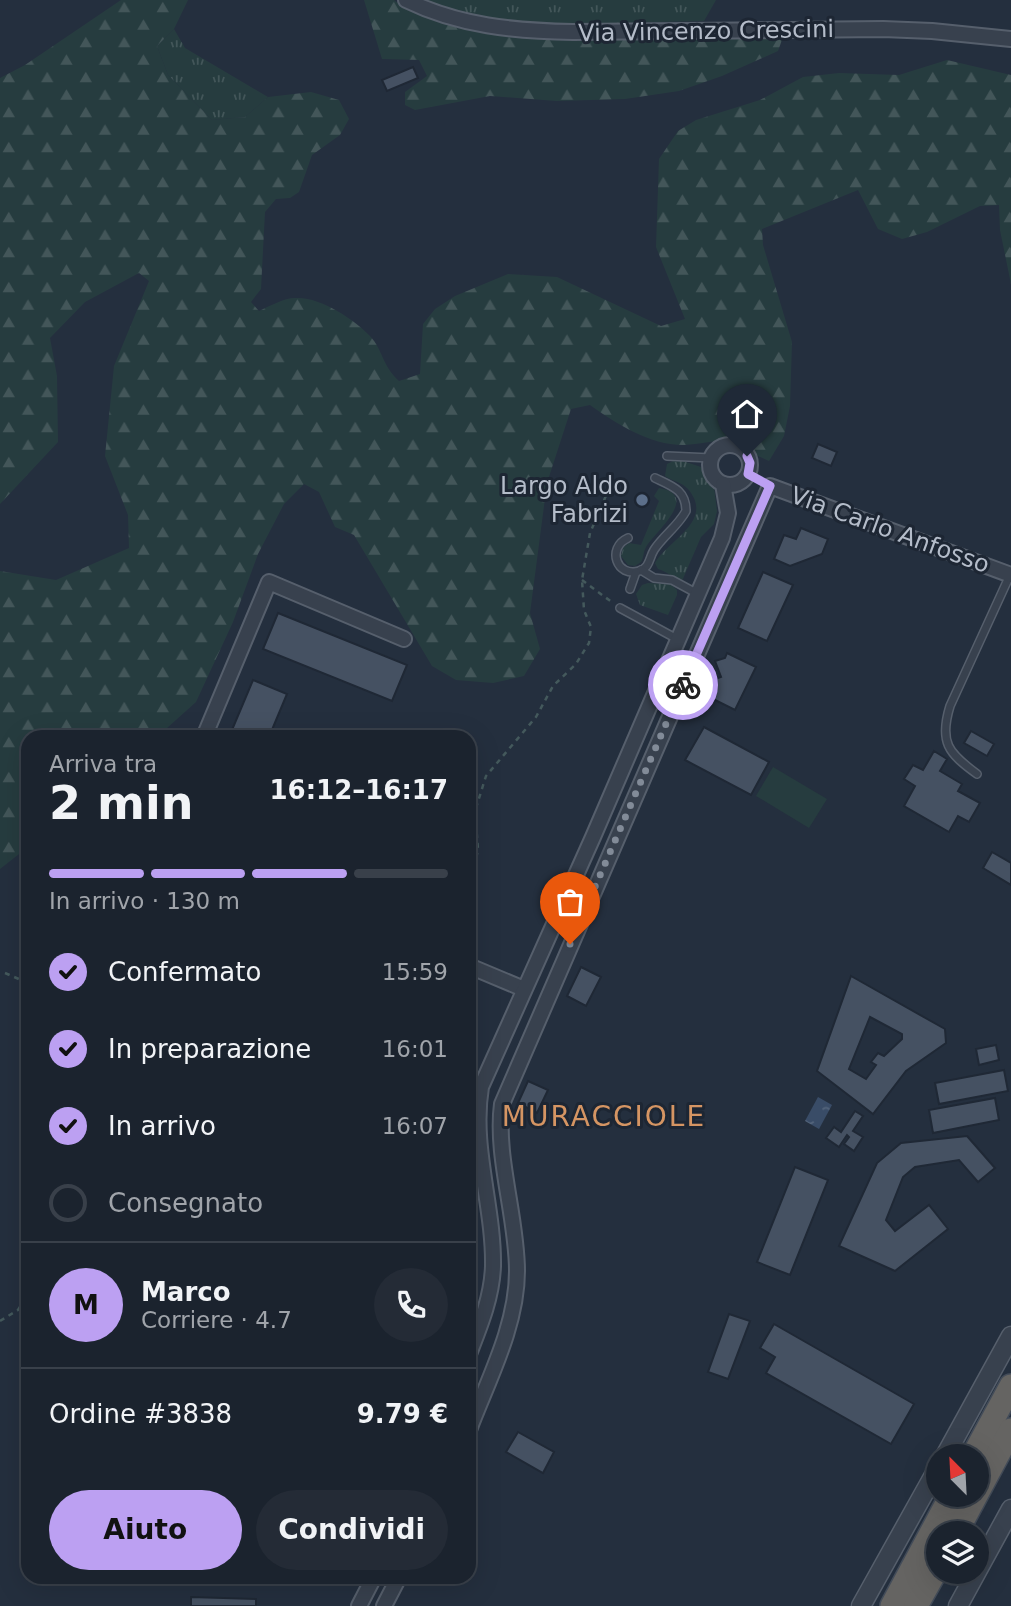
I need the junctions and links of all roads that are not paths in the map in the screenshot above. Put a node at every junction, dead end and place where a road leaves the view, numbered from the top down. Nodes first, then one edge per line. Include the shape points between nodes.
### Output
1 (406, 0) edge
2 (1011, 39) edge
3 (667, 456) dead end
4 (711, 458) junction
5 (748, 474) junction
6 (655, 478) dead end
7 (723, 484) junction
8 (770, 486) junction
9 (628, 538) dead end
10 (639, 571) junction
11 (1010, 575) edge
12 (630, 589) dead end
13 (698, 594) junction
14 (620, 608) road end
15 (404, 639) dead end
16 (679, 640) junction
17 (207, 730) edge
18 (977, 774) dead end
19 (593, 837) junction
20 (613, 845) junction
21 (476, 969) edge
22 (524, 989) junction
23 (476, 1336) edge
24 (1011, 1336) edge
25 (1011, 1386) edge
26 (476, 1411) edge
27 (1011, 1430) edge
28 (952, 1444) edge
29 (980, 1444) edge
30 (926, 1490) edge
31 (945, 1507) edge
32 (1011, 1508) edge
33 (962, 1521) edge
34 (370, 1584) edge
35 (395, 1584) edge
36 (928, 1584) edge
37 (359, 1606) edge
38 (384, 1606) edge
39 (862, 1606) edge
40 (891, 1606) edge
41 (916, 1606) edge
42 (958, 1606) edge

1 - 2 street, Via Vincenzo Crescini via 448,17 528,31 883,29
3 - 4 lane
4 - 5 street via 724,446 735,446 747,456
4 - 7 street via 712,475
5 - 7 street via 738,484
5 - 8 street
6 - 10 lane via 680,492 685,511
7 - 13 street via 728,513
8 - 11 street, Via Carlo Anfosso
8 - 20 street, Via Carlo Anfosso
9 - 10 lane via 616,550 617,561 625,570
10 - 12 lane
10 - 13 lane via 672,580
11 - 18 lane via 946,721 947,745
13 - 16 street
14 - 16 lane
15 - 17 street via 270,582
16 - 19 street
19 - 20 street
19 - 22 street
20 - 26 street, Via Carlo Anfosso via 502,1104 500,1127 516,1289 508,1325
21 - 22 street
22 - 23 street via 489,1066 478,1103 493,1265
24 - 28 street
25 - 29 highway
27 - 33 highway
30 - 39 street
31 - 40 highway
32 - 42 street
34 - 37 street
35 - 38 street
36 - 41 highway

